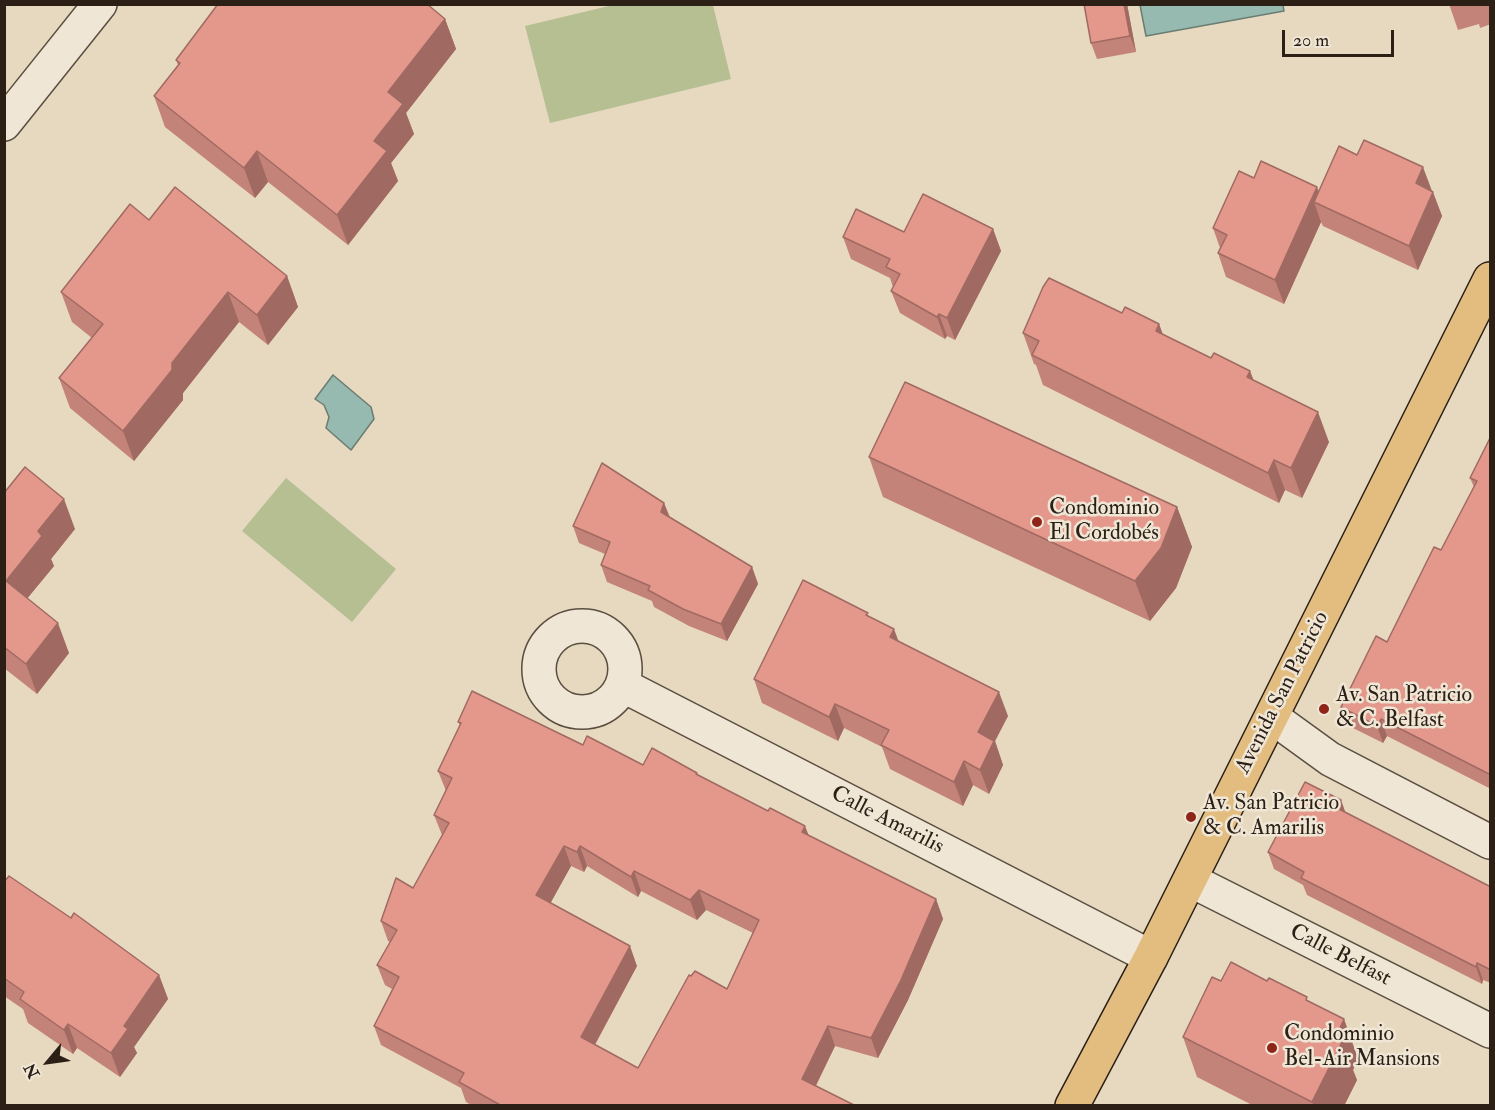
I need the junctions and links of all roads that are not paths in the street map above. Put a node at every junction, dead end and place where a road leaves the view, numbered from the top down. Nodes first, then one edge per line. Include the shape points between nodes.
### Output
1 (100, 4) edge
2 (4, 124) edge
3 (1491, 279) edge
4 (622, 686) dead end
5 (1272, 717) junction
6 (1491, 842) edge
7 (1190, 880) junction
8 (1151, 957) junction
9 (1491, 1031) edge
10 (1072, 1106) edge

1 - 2 street
3 - 5 main road, Avenida San Patricio
4 - 8 street, Calle Amarilis
5 - 6 street via 1330,759
5 - 7 main road, Avenida San Patricio
7 - 8 main road, Avenida San Patricio
7 - 9 street, Calle Belfast
8 - 10 main road, Avenida San Patricio

